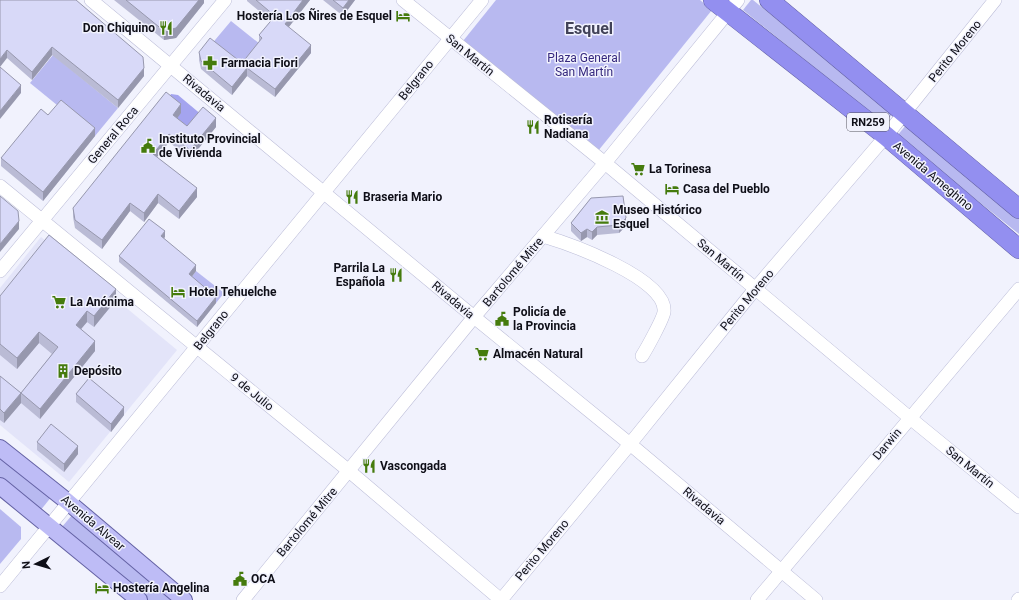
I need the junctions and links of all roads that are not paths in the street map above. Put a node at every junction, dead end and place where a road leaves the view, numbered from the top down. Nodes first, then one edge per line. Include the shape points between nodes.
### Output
1 (91, 0) edge
2 (225, 0) edge
3 (403, 0) edge
4 (482, 0) edge
5 (769, 0) edge
6 (995, 0) edge
7 (726, 4) edge
8 (450, 39) junction
9 (171, 66) junction
10 (904, 114) junction
11 (886, 136) junction
12 (605, 163) junction
13 (0, 186) edge
14 (324, 193) junction
15 (1019, 209) edge
16 (42, 220) junction
17 (543, 236) junction
18 (1019, 249) edge
19 (0, 271) edge
20 (755, 289) junction
21 (1019, 289) edge
22 (474, 317) junction
23 (196, 347) junction
24 (642, 356) dead end
25 (910, 418) junction
26 (630, 444) junction
27 (0, 448) edge
28 (349, 472) junction
29 (0, 486) edge
30 (68, 502) junction
31 (1019, 507) edge
32 (49, 526) junction
33 (781, 571) junction
34 (0, 586) edge
35 (139, 600) edge
36 (184, 600) edge
37 (243, 600) edge
38 (501, 600) edge
39 (757, 600) edge
40 (816, 600) edge

1 - 9 street, Rivadavia
2 - 9 street, General Roca
3 - 8 street, San Martín
4 - 8 street, Belgrano
5 - 10 highway, RN259
6 - 10 street, Perito Moreno
7 - 11 highway, Avenida Ameghino / RN259
7 - 12 street, Bartolomé Mitre
8 - 12 street, San Martín
8 - 14 street, Belgrano
9 - 14 street, Rivadavia
9 - 16 street, General Roca
10 - 11 street, Perito Moreno
10 - 15 highway, RN259
11 - 18 highway, Avenida Ameghino / RN259
11 - 20 street, Perito Moreno
12 - 17 street, Bartolomé Mitre
12 - 20 street, San Martín
13 - 16 street, 9 de Julio
14 - 22 street, Rivadavia
14 - 23 street, Belgrano
16 - 19 street, General Roca
16 - 23 street, 9 de Julio
17 - 22 street, Bartolomé Mitre
17 - 24 street via 630,272 660,295 664,313
20 - 25 street, San Martín
20 - 26 street, Perito Moreno
21 - 25 street, Darwin
22 - 26 street, Rivadavia
22 - 28 street, Bartolomé Mitre
23 - 28 street, 9 de Julio
23 - 30 street, Belgrano
25 - 31 street, San Martín
25 - 33 street, Darwin
26 - 33 street, Rivadavia
26 - 38 street, Perito Moreno
27 - 30 main road, Avenida Alvear
28 - 37 street, Bartolomé Mitre
28 - 38 street, 9 de Julio
29 - 32 main road
30 - 32 street, Belgrano
30 - 36 main road, Avenida Alvear
32 - 34 street, Belgrano
32 - 35 main road
33 - 39 street, Darwin
33 - 40 street, Rivadavia

